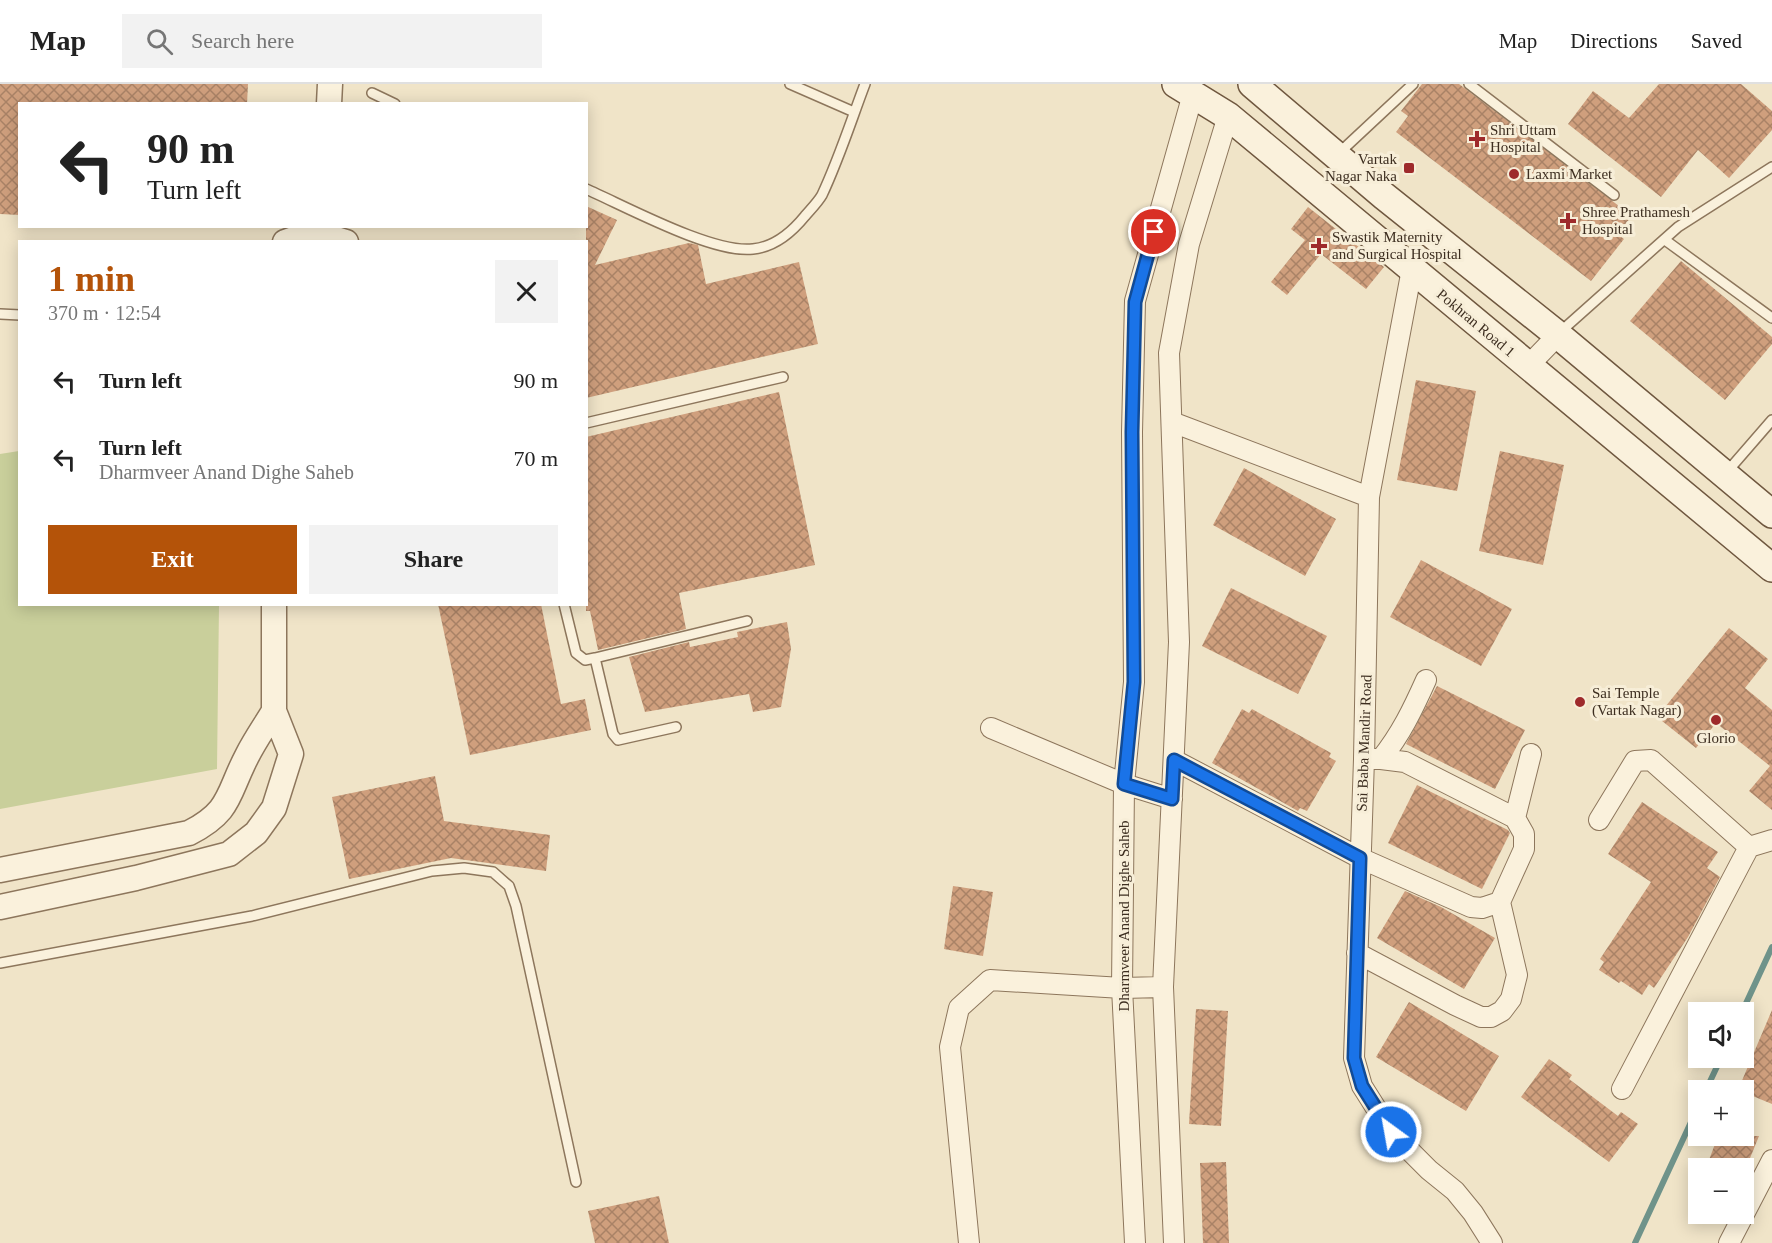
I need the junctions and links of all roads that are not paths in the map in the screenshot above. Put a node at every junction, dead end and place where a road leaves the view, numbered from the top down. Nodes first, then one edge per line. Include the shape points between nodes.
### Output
1 (330, 84) edge
2 (790, 84) edge
3 (865, 84) edge
4 (1252, 84) edge
5 (1413, 84) edge
6 (1469, 84) edge
7 (1184, 89) edge
8 (372, 93) dead end
9 (329, 102) edge
10 (391, 102) edge
11 (854, 112) junction
12 (1228, 116) junction
13 (1337, 156) junction
14 (1772, 167) edge
15 (588, 190) edge
16 (1614, 195) dead end
17 (330, 235) edge
18 (292, 240) edge
19 (1665, 240) junction
20 (1412, 269) junction
21 (0, 314) edge
22 (18, 315) edge
23 (1772, 318) edge
24 (1558, 335) junction
25 (1528, 366) junction
26 (783, 377) dead end
27 (1772, 420) edge
28 (1172, 422) junction
29 (588, 423) edge
30 (1725, 475) junction
31 (1369, 497) junction
32 (1772, 514) edge
33 (1772, 568) edge
34 (274, 606) edge
35 (564, 606) edge
36 (747, 621) dead end
37 (595, 658) junction
38 (1426, 680) dead end
39 (274, 711) junction
40 (676, 727) dead end
41 (991, 728) dead end
42 (1531, 754) dead end
43 (1373, 759) junction
44 (1174, 760) junction
45 (1124, 784) junction
46 (1172, 799) junction
47 (1515, 818) junction
48 (1599, 820) dead end
49 (1772, 840) edge
50 (1749, 847) junction
51 (1360, 858) junction
52 (0, 870) edge
53 (1500, 902) junction
54 (0, 907) edge
55 (1357, 953) junction
56 (0, 963) edge
57 (1163, 987) junction
58 (1122, 988) junction
59 (1622, 1089) dead end
60 (1772, 1160) edge
61 (576, 1182) dead end
62 (969, 1243) edge
63 (1135, 1243) edge
64 (1174, 1243) edge
65 (1492, 1243) edge
66 (1728, 1243) edge

1 - 9 street
2 - 11 lane
3 - 11 lane
4 - 13 main road
5 - 13 lane
6 - 16 lane
7 - 12 main road, Pokhran Road 1
7 - 45 street, Dharmveer Anand Dighe Saheb via 1135,302 1134,682
8 - 10 lane
11 - 15 lane via 821,197 793,230 771,244 733,249 682,232
12 - 20 main road, Pokhran Road 1
12 - 28 street via 1189,244 1169,352
13 - 24 main road
14 - 19 lane via 1678,227
17 - 18 street
19 - 23 lane
19 - 24 lane
20 - 25 main road, Pokhran Road 1
20 - 31 street, Sai Baba Mandir Road
21 - 22 lane
24 - 25 street
24 - 30 main road
25 - 33 main road, Pokhran Road 1
26 - 29 lane
27 - 30 lane
28 - 31 street
28 - 44 street via 1179,642
30 - 32 main road
31 - 43 street, Sai Baba Mandir Road
34 - 39 street
35 - 37 lane via 576,653 585,660
36 - 37 lane
37 - 40 lane via 613,734 618,740
38 - 43 street via 1397,740
39 - 52 street via 247,756 223,809 208,823 189,832
39 - 54 street via 291,754 274,808 256,833 229,854
41 - 45 street
42 - 47 street
43 - 47 street via 1405,762
43 - 51 street, Sai Baba Mandir Road
44 - 46 street
44 - 51 street
45 - 46 street
45 - 58 street, Dharmveer Anand Dighe Saheb
46 - 57 street
47 - 53 street via 1524,834 1524,849
48 - 50 street via 1635,761 1651,760
49 - 50 street
50 - 59 street
51 - 53 street via 1471,907
51 - 55 street, Sai Baba Mandir Road
53 - 55 street via 1517,975 1511,999 1491,1017 1463,1009
55 - 65 street, Sai Baba Mandir Road via 1354,1058 1362,1086 1391,1132 1455,1191
56 - 61 lane via 252,915 432,871 464,868 493,872 509,886 516,906
57 - 58 street
57 - 64 street
58 - 62 street via 990,980 959,1008 950,1047
58 - 63 street, Dharmveer Anand Dighe Saheb
60 - 66 street

